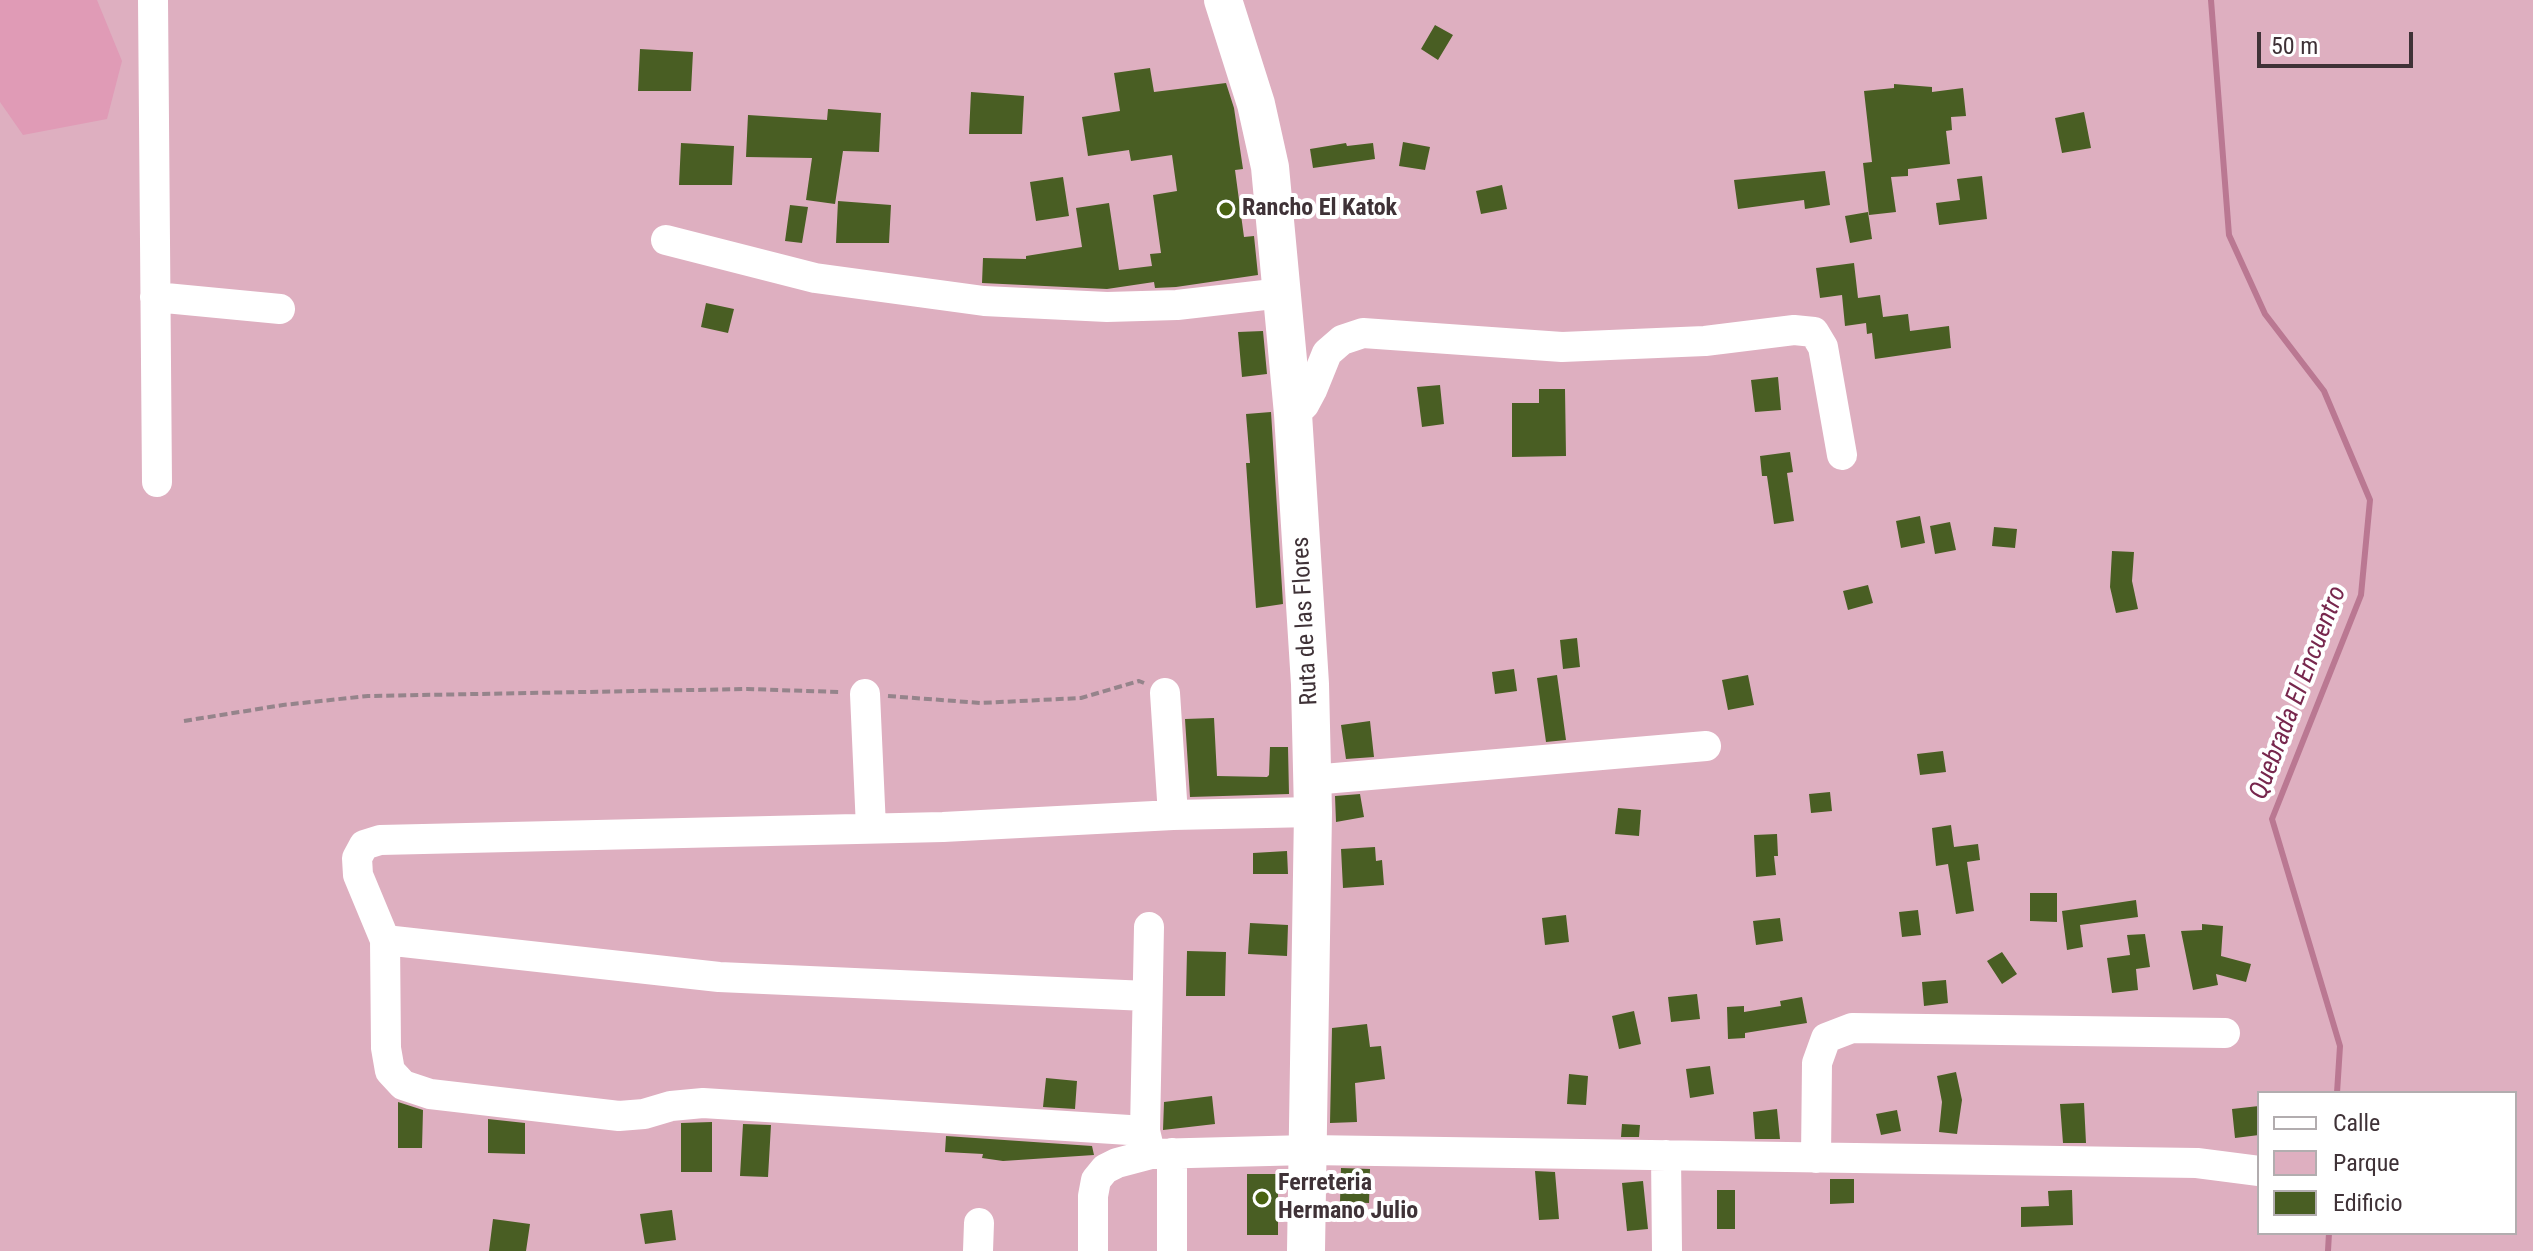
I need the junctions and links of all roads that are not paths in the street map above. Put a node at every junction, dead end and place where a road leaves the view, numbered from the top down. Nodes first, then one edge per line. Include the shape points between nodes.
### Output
1 (153, 0) edge
2 (1223, 0) edge
3 (666, 240) dead end
4 (1282, 293) junction
5 (155, 297) junction
6 (280, 309) dead end
7 (1293, 414) junction
8 (1842, 455) dead end
9 (157, 482) dead end
10 (1165, 693) road end
11 (865, 694) road end
12 (1706, 746) dead end
13 (1312, 796) junction
14 (1173, 815) junction
15 (871, 828) junction
16 (1149, 927) dead end
17 (385, 940) junction
18 (1147, 996) junction
19 (2225, 1033) dead end
20 (1156, 1146) junction
21 (1308, 1150) junction
22 (1666, 1155) junction
23 (1816, 1158) junction
24 (2257, 1171) edge
25 (1093, 1251) edge
26 (1172, 1251) edge
27 (1306, 1251) edge
28 (1667, 1251) edge

1 - 5 street
2 - 4 main road, Ruta de las Flores via 1270,167
3 - 4 street via 815,278 984,301 1107,307
4 - 7 main road, Ruta de las Flores
5 - 6 street
5 - 9 street
7 - 8 street via 1304,405 1327,353 1342,340 1363,333 1562,347 1705,341 1794,330 1814,332 1823,347
7 - 13 main road, Ruta de las Flores
10 - 14 street
11 - 15 street
12 - 13 street
13 - 14 street
13 - 21 main road, Ruta de las Flores
14 - 15 street
15 - 17 street via 380,840 364,845 357,858 358,875
16 - 18 street
17 - 18 street via 719,977
17 - 20 street via 390,1071 403,1085 430,1094 619,1116 703,1103
18 - 20 street
19 - 23 street via 1852,1028 1826,1038 1817,1063
20 - 21 street
20 - 25 street via 1105,1169 1096,1180
20 - 26 street
21 - 22 street
21 - 27 main road, Ruta de las Flores
22 - 23 street
22 - 28 street
23 - 24 street via 2197,1163

